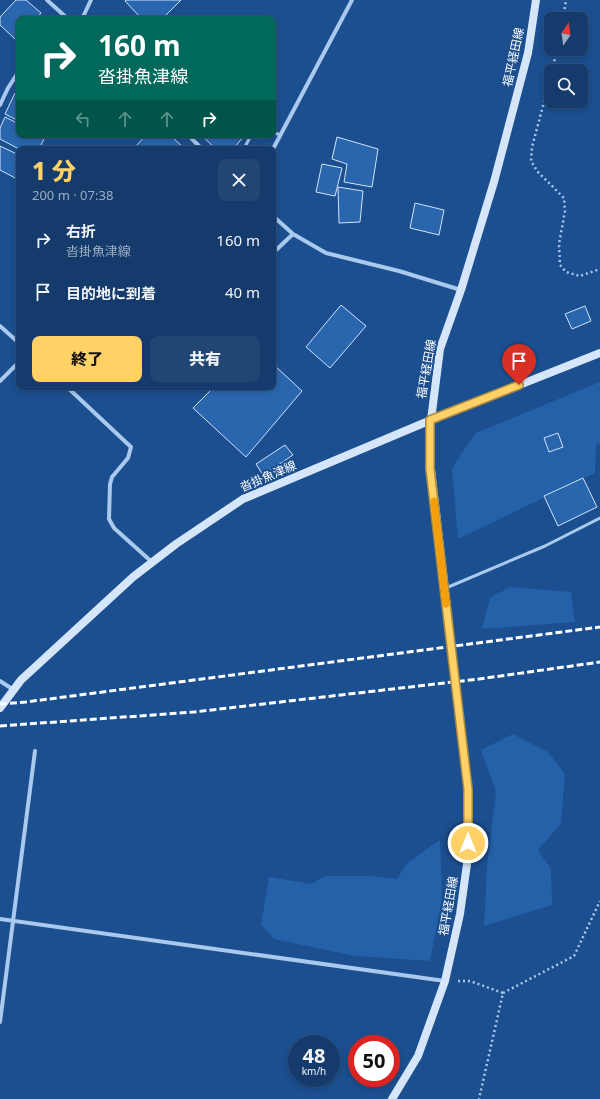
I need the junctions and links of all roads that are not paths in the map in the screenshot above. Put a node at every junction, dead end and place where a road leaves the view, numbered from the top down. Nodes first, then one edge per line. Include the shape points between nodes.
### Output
1 (47, 0) edge
2 (91, 0) edge
3 (352, 0) edge
4 (536, 0) edge
5 (64, 16) edge
6 (83, 16) edge
7 (16, 76) edge
8 (0, 105) edge
9 (276, 133) edge
10 (280, 135) junction
11 (191, 138) edge
12 (199, 146) edge
13 (274, 146) edge
14 (276, 219) edge
15 (293, 234) junction
16 (276, 250) edge
17 (460, 290) junction
18 (0, 326) edge
19 (16, 340) edge
20 (600, 354) edge
21 (16, 365) edge
22 (0, 381) edge
23 (70, 390) edge
24 (430, 420) junction
25 (600, 518) edge
26 (152, 562) junction
27 (444, 589) junction
28 (0, 681) edge
29 (14, 690) junction
30 (0, 708) edge
31 (35, 751) dead end
32 (0, 919) edge
33 (13, 920) junction
34 (445, 981) junction
35 (0, 1022) edge
36 (392, 1099) edge

1 - 5 street
2 - 6 street
3 - 10 street
4 - 17 main road, 福平経田線 via 528,53 494,182
7 - 8 street
9 - 10 lane
10 - 13 street
11 - 12 street
14 - 15 street
15 - 16 street
15 - 17 street via 326,253 399,271
17 - 24 main road, 福平経田線 via 440,349
18 - 19 street
20 - 24 main road, 沓掛魚津線
21 - 22 street
23 - 26 street via 131,447 128,458 112,477 109,519 114,528
24 - 26 main road, 沓掛魚津線 via 243,499
24 - 27 main road, 福平経田線 via 430,469
25 - 27 lane via 545,546
26 - 29 main road, 沓掛魚津線 via 21,680
27 - 34 main road, 福平経田線 via 468,789 468,849 460,914
28 - 29 street
29 - 30 main road, 沓掛魚津線
31 - 33 street
32 - 33 street
33 - 34 street
33 - 35 street
34 - 36 main road, 福平経田線 via 418,1056

